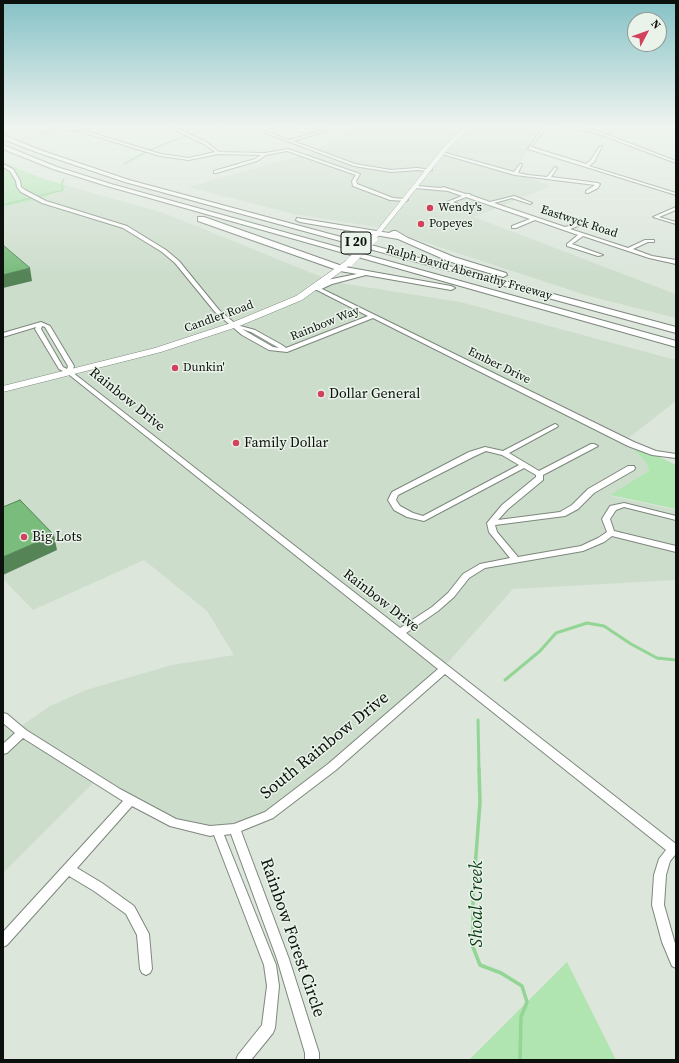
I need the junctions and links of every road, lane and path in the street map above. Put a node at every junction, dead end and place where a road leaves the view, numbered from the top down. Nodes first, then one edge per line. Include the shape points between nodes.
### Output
1 (15, 175) edge
2 (75, 175) edge
3 (75, 175) edge
4 (108, 175) edge
5 (121, 175) edge
6 (350, 175) edge
7 (426, 175) edge
8 (520, 175) edge
9 (550, 175) edge
10 (614, 175) edge
11 (548, 178) junction
12 (418, 184) junction
13 (588, 192) dead end
14 (676, 194) edge
15 (468, 195) junction
16 (406, 200) junction
17 (491, 203) junction
18 (530, 203) dead end
19 (465, 208) dead end
20 (676, 208) edge
21 (536, 218) junction
22 (584, 222) dead end
23 (676, 223) edge
24 (384, 226) junction
25 (514, 227) dead end
26 (567, 228) junction
27 (353, 230) junction
28 (583, 234) junction
29 (375, 236) junction
30 (400, 237) junction
31 (652, 241) dead end
32 (629, 249) junction
33 (600, 256) dead end
34 (676, 262) edge
35 (342, 269) junction
36 (382, 275) junction
37 (316, 288) junction
38 (373, 316) junction
39 (234, 325) junction
40 (676, 329) edge
41 (3, 335) edge
42 (676, 344) edge
43 (676, 348) edge
44 (69, 372) junction
45 (3, 389) edge
46 (555, 426) dead end
47 (594, 446) dead end
48 (504, 453) junction
49 (676, 456) edge
50 (523, 466) junction
51 (632, 468) dead end
52 (539, 474) junction
53 (676, 518) edge
54 (491, 523) junction
55 (611, 533) junction
56 (676, 549) edge
57 (515, 559) junction
58 (400, 633) junction
59 (445, 668) junction
60 (3, 717) edge
61 (22, 733) junction
62 (3, 750) edge
63 (131, 800) junction
64 (235, 829) junction
65 (217, 830) junction
66 (675, 850) edge
67 (68, 869) junction
68 (3, 941) edge
69 (676, 962) edge
70 (146, 969) dead end
71 (245, 1058) edge
72 (312, 1060) edge

1 - 39 street, Rainbow Way via 23,191 44,202 126,227 164,250 217,310
2 - 35 highway
3 - 42 highway, Ralph David Abernathy Freeway / I 20
4 - 40 highway, Ralph David Abernathy Freeway / I 20
5 - 27 highway via 309,222
6 - 16 street via 356,177 356,185 392,199
7 - 12 main road, Candler Road
8 - 11 street
9 - 11 street
10 - 14 street
11 - 13 street via 598,184
12 - 15 street, Eastwyck Road
12 - 16 main road, Candler Road
15 - 17 street, Eastwyck Road
15 - 19 street via 449,202
16 - 24 main road, Candler Road
17 - 18 street via 512,198
17 - 21 street, Eastwyck Road
20 - 23 street via 655,217
21 - 25 street
21 - 26 street, Eastwyck Road
22 - 26 street
24 - 27 highway
24 - 29 main road, Candler Road
24 - 30 highway
26 - 28 street, Eastwyck Road
27 - 29 highway
28 - 32 street, Eastwyck Road
28 - 33 street via 569,245
29 - 30 highway
29 - 35 main road, Candler Road, bridge
30 - 40 highway via 451,259
31 - 32 street via 647,240
32 - 34 street, Eastwyck Road
35 - 36 highway
35 - 37 main road, Candler Road
36 - 37 highway via 359,275
36 - 43 highway via 443,286
37 - 38 street, Ember Drive
37 - 39 main road, Candler Road via 290,303
38 - 39 street, Rainbow Way via 285,351 271,349 244,334
38 - 49 street, Ember Drive via 631,444 655,453
39 - 44 main road, Candler Road via 164,348
41 - 44 street via 41,324 47,326 71,366
44 - 45 main road, Candler Road
44 - 58 street, Rainbow Drive
46 - 48 street
47 - 52 street
48 - 50 street
48 - 50 street via 485,449 472,454 395,494 392,500 397,508 424,519
50 - 52 street
51 - 54 street via 591,491 575,507 562,514
52 - 54 street via 540,478 505,507
53 - 55 street via 624,505 613,508 606,519
54 - 57 street via 493,532
55 - 56 street
55 - 57 street via 583,548
57 - 58 street via 483,566 466,576 451,595 435,609
58 - 59 street, Rainbow Drive
59 - 64 street, South Rainbow Drive via 332,767 269,815
59 - 66 street, Rainbow Drive
60 - 61 street, South Rainbow Drive
61 - 62 street
61 - 63 street, South Rainbow Drive
63 - 65 street, South Rainbow Drive via 174,823 210,831
63 - 67 street
64 - 65 street, South Rainbow Drive
64 - 72 street, Rainbow Forest Circle via 282,957
65 - 71 street via 269,963 273,986 268,1028
66 - 69 street via 665,859 660,875 658,905
67 - 68 street
67 - 70 street via 130,910 143,934

